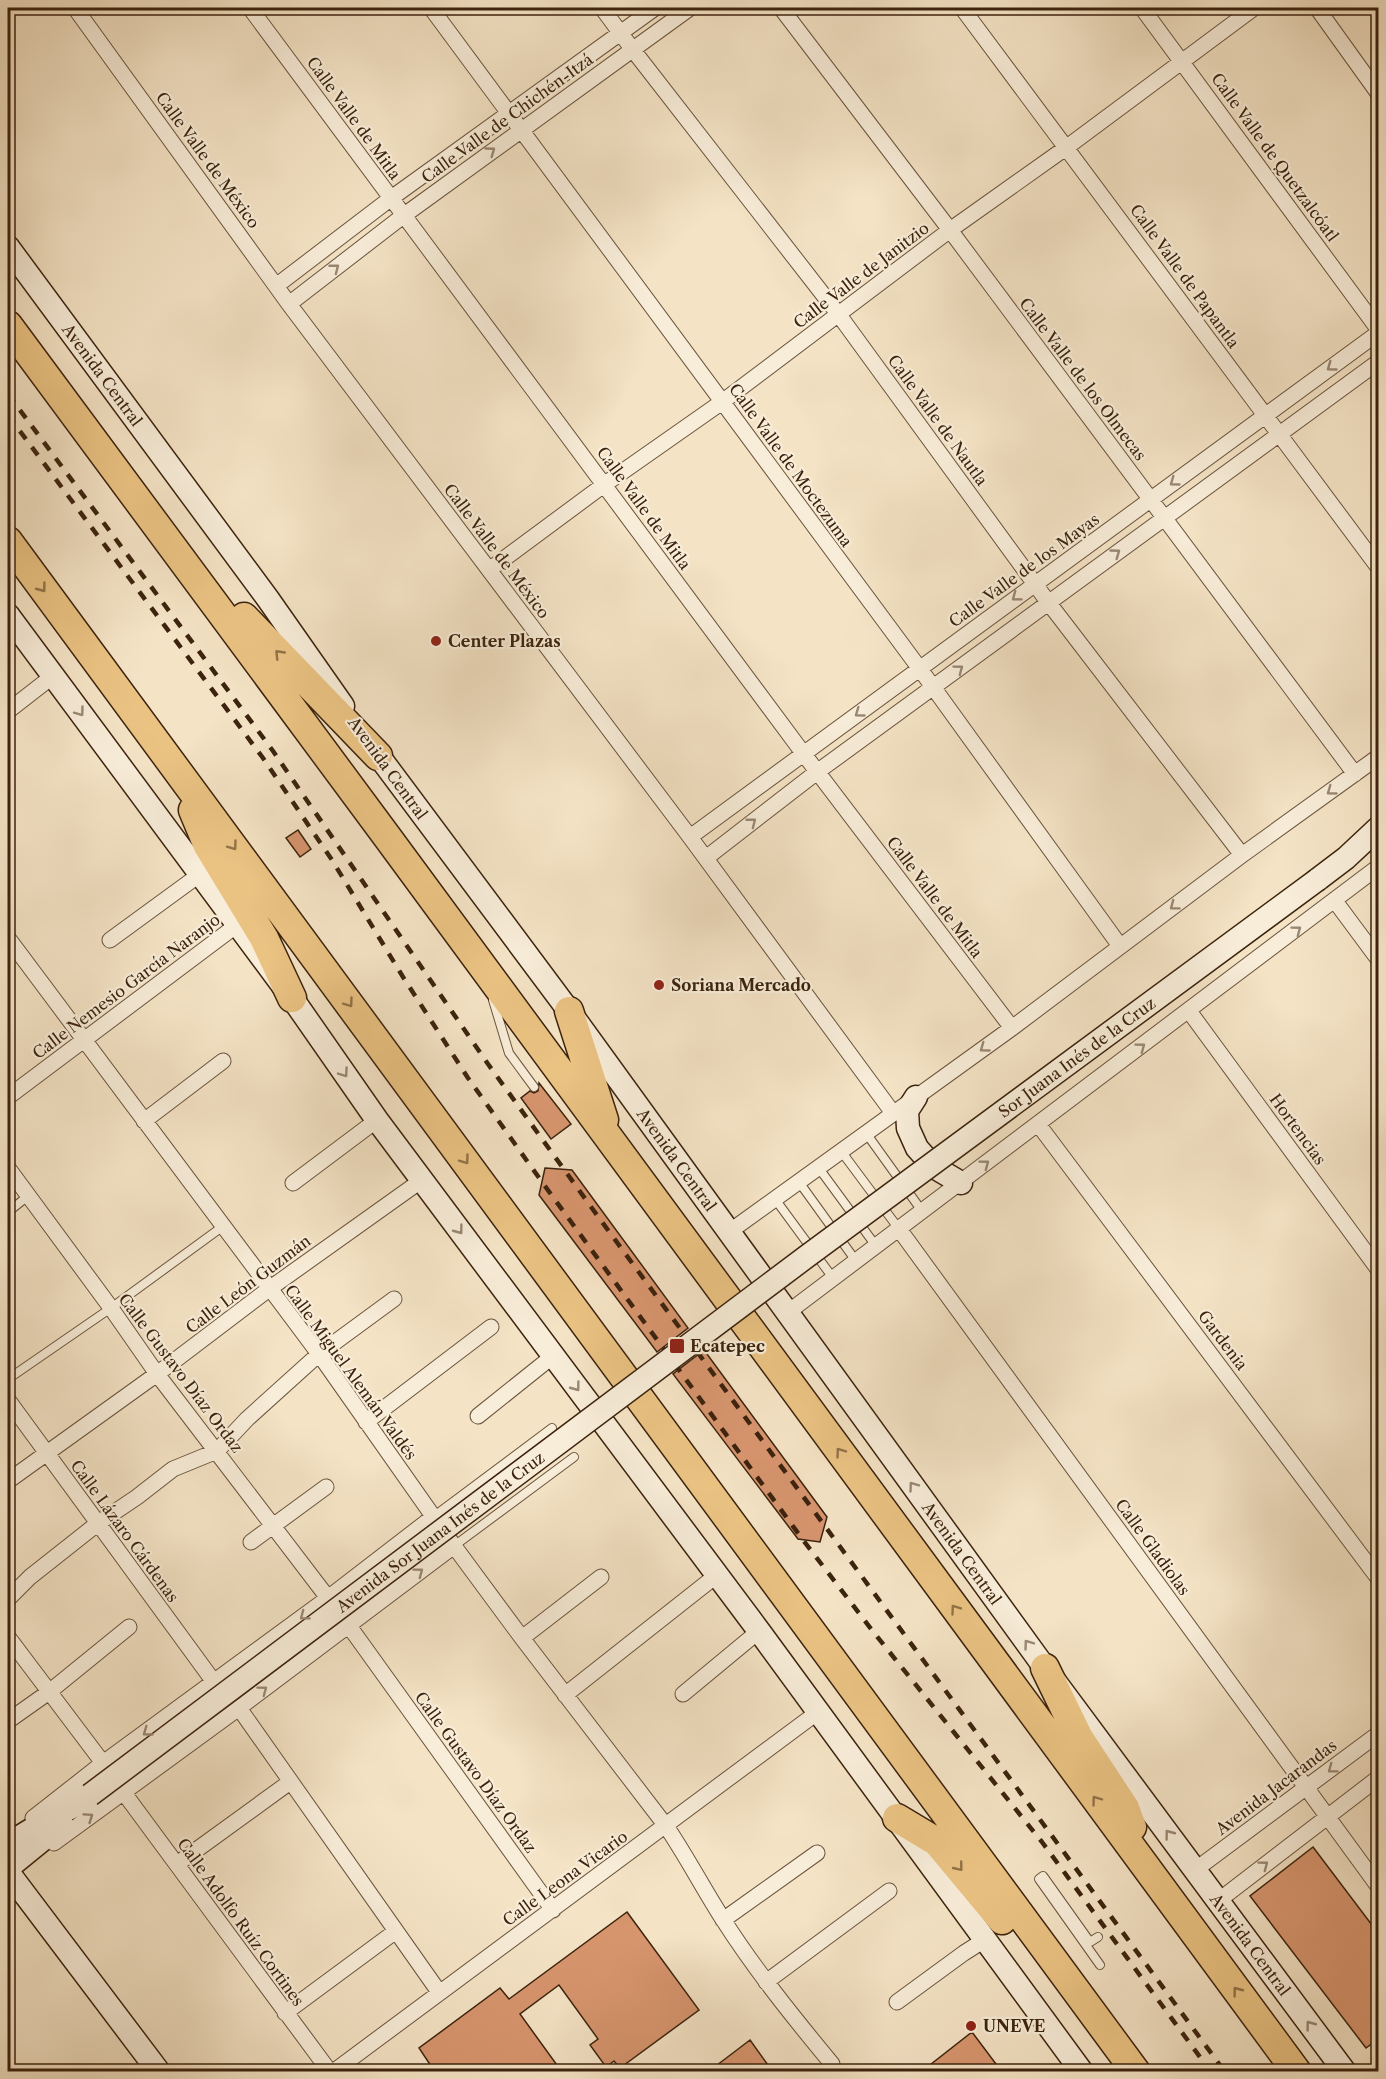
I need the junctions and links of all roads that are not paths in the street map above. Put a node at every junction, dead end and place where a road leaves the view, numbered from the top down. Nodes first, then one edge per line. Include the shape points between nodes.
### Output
1 (250, 8) edge
2 (431, 8) edge
3 (602, 8) edge
4 (655, 8) edge
5 (690, 8) edge
6 (781, 8) edge
7 (962, 8) edge
8 (1142, 8) edge
9 (1254, 8) edge
10 (1317, 8) edge
11 (82, 10) edge
12 (621, 33) junction
13 (633, 50) junction
14 (1181, 61) junction
15 (1378, 93) edge
16 (508, 113) junction
17 (520, 130) junction
18 (1067, 147) junction
19 (390, 199) junction
20 (403, 216) junction
21 (950, 230) junction
22 (8, 247) edge
23 (276, 286) junction
24 (289, 304) junction
25 (839, 315) junction
26 (8, 325) edge
27 (1378, 331) edge
28 (1378, 362) edge
29 (722, 402) junction
30 (1265, 416) junction
31 (1279, 435) junction
32 (605, 484) junction
33 (1150, 500) junction
34 (1164, 519) junction
35 (164, 535) junction
36 (8, 541) edge
37 (1378, 567) edge
38 (489, 570) junction
39 (1035, 584) junction
40 (1048, 602) junction
41 (8, 615) edge
42 (920, 669) junction
43 (53, 676) junction
44 (933, 688) junction
45 (8, 711) edge
46 (803, 753) junction
47 (378, 756) junction
48 (1378, 757) edge
49 (175, 767) junction
50 (817, 772) junction
51 (1355, 774) junction
52 (1378, 828) edge
53 (690, 837) junction
54 (1378, 838) edge
55 (1242, 855) junction
56 (706, 858) junction
57 (1346, 858) junction
58 (1378, 867) edge
59 (199, 875) junction
60 (1335, 901) junction
61 (237, 926) junction
62 (8, 938) edge
63 (110, 940) dead end
64 (1120, 946) junction
65 (1378, 959) edge
66 (484, 968) junction
67 (292, 998) junction
68 (569, 1011) junction
69 (1189, 1011) junction
70 (1012, 1028) junction
71 (84, 1040) junction
72 (223, 1061) dead end
73 (534, 1087) dead end
74 (8, 1097) edge
75 (916, 1097) junction
76 (893, 1113) junction
77 (377, 1120) junction
78 (144, 1121) junction
79 (1038, 1124) junction
80 (866, 1133) junction
81 (611, 1142) junction
82 (841, 1151) junction
83 (818, 1167) junction
84 (8, 1168) edge
85 (422, 1180) junction
86 (799, 1182) junction
87 (293, 1183) dead end
88 (961, 1183) junction
89 (28, 1196) junction
90 (775, 1199) junction
91 (922, 1211) junction
92 (8, 1212) edge
93 (222, 1227) junction
94 (899, 1228) junction
95 (729, 1232) junction
96 (876, 1246) junction
97 (806, 1257) joint
98 (856, 1261) junction
99 (1378, 1269) edge
100 (833, 1278) junction
101 (269, 1289) junction
102 (394, 1299) dead end
103 (111, 1308) junction
104 (787, 1313) junction
105 (491, 1327) dead end
106 (319, 1354) junction
107 (553, 1356) junction
108 (157, 1374) junction
109 (8, 1379) edge
110 (8, 1400) edge
111 (478, 1416) dead end
112 (366, 1422) junction
113 (552, 1428) dead end
114 (217, 1451) junction
115 (46, 1453) junction
116 (574, 1457) dead end
117 (8, 1481) edge
118 (326, 1487) dead end
119 (433, 1516) junction
120 (97, 1524) junction
121 (273, 1526) junction
122 (251, 1542) dead end
123 (454, 1546) junction
124 (717, 1575) junction
125 (601, 1577) dead end
126 (1378, 1578) edge
127 (328, 1598) junction
128 (8, 1599) edge
129 (129, 1626) dead end
130 (349, 1626) junction
131 (759, 1631) junction
132 (8, 1637) edge
133 (522, 1638) junction
134 (1045, 1668) junction
135 (214, 1682) junction
136 (49, 1692) junction
137 (683, 1694) dead end
138 (565, 1695) junction
139 (239, 1708) junction
140 (818, 1712) junction
141 (8, 1721) edge
142 (1378, 1734) edge
143 (103, 1763) junction
144 (1378, 1778) edge
145 (290, 1782) junction
146 (1306, 1788) junction
147 (124, 1793) junction
148 (1328, 1816) junction
149 (897, 1818) junction
150 (666, 1826) junction
151 (817, 1853) dead end
152 (12, 1856) edge
153 (177, 1864) junction
154 (1195, 1870) junction
155 (1148, 1871) junction
156 (1378, 1886) edge
157 (889, 1891) dead end
158 (1218, 1901) junction
159 (553, 1910) junction
160 (723, 1920) junction
161 (396, 1931) junction
162 (1098, 1937) dead end
163 (986, 1939) junction
164 (1050, 1955) junction
165 (1100, 1965) dead end
166 (765, 1982) junction
167 (439, 1992) junction
168 (897, 2002) dead end
169 (285, 2013) junction
170 (832, 2064) dead end
171 (159, 2072) edge
172 (331, 2072) edge
173 (1082, 2072) edge
174 (1136, 2072) edge
175 (1297, 2072) edge
176 (1345, 2072) edge

1 - 19 street, Calle Valle de Mitla
2 - 16 street, Calle Valle de Moctezuma
3 - 12 street, Calle Valle de Nautla
4 - 12 street, Calle Valle de Chichén-Itzá
5 - 13 street, Calle Valle de Chichén-Itzá
6 - 21 street, Calle Valle de los Olmecas
7 - 18 street, Calle Valle de Papantla
8 - 14 street, Calle Valle de Quetzalcóatl
9 - 14 street, Calle Valle de Janitzio
10 - 15 street
11 - 23 street, Calle Valle de México
12 - 13 street, Calle Valle de Nautla
12 - 16 street, Calle Valle de Chichén-Itzá
13 - 17 street, Calle Valle de Chichén-Itzá
13 - 25 street, Calle Valle de Nautla
14 - 18 street, Calle Valle de Janitzio
14 - 27 street, Calle Valle de Quetzalcóatl
16 - 17 street, Calle Valle de Moctezuma
16 - 19 street, Calle Valle de Chichén-Itzá
20 -> 17 street, Calle Valle de Chichén-Itzá
17 - 29 street, Calle Valle de Moctezuma
18 - 21 street, Calle Valle de Janitzio
18 - 30 street, Calle Valle de Papantla
19 - 20 street, Calle Valle de Mitla
19 - 23 street, Calle Valle de Chichén-Itzá
24 -> 20 street, Calle Valle de Chichén-Itzá
20 - 32 street, Calle Valle de Mitla
21 - 25 street, Calle Valle de Janitzio
21 - 33 street, Calle Valle de los Olmecas
22 - 47 main road, Avenida Central via 268,599
23 - 24 street, Calle Valle de México
24 - 38 street, Calle Valle de México
25 - 29 street, Calle Valle de Janitzio
25 - 39 street, Calle Valle de Nautla
26 - 35 highway
27 -> 30 street, Calle Valle de los Mayas
28 - 31 street
29 - 32 street, Calle Valle de Janitzio
29 - 42 street, Calle Valle de Moctezuma
30 - 31 street, Calle Valle de Papantla
30 -> 33 street, Calle Valle de los Mayas
31 - 34 street
31 - 37 street, Calle Valle de Papantla
32 - 38 street, Calle Valle de Janitzio
32 - 46 street, Calle Valle de Mitla
33 - 34 street, Calle Valle de los Olmecas
33 - 39 street, Calle Valle de los Mayas
40 -> 34 street
34 - 51 street, Calle Valle de los Olmecas
47 -> 35 highway
35 - 66 highway
36 -> 49 highway
38 - 53 street, Calle Valle de México
39 - 40 street, Calle Valle de Nautla
39 -> 42 street, Calle Valle de los Mayas
44 -> 40 street
40 - 55 street, Calle Valle de Nautla
41 - 43 main road
42 - 44 street, Calle Valle de Moctezuma
42 -> 46 street, Calle Valle de los Mayas
43 - 45 street
43 -> 59 main road
44 - 50 street
44 - 64 street, Calle Valle de Moctezuma
46 - 50 street, Calle Valle de Mitla
46 - 53 street, Calle Valle de los Mayas
47 - 68 main road, Avenida Central
48 - 51 street
49 - 67 highway via 208,846 264,938
49 -> 164 highway
56 -> 50 street
50 - 70 street, Calle Valle de Mitla
51 -> 55 street
52 - 57 main road, Sor Juana Inés de la Cruz
53 - 56 street, Calle Valle de México
54 - 57 main road, Sor Juana Inés de la Cruz
55 -> 64 street
56 - 76 street, Calle Valle de México
57 - 97 main road, Sor Juana Inés de la Cruz, bridge
58 - 60 street
59 - 61 main road
59 - 63 street
60 - 65 street
69 -> 60 street
61 - 67 main road
61 - 71 street, Calle Nemesio García Naranjo
62 - 71 street, Calle Miguel Alemán Valdés
64 - 70 street
66 - 73 lane via 509,1053
66 - 81 highway
67 -> 77 main road
68 - 81 highway
68 - 95 main road, Avenida Central
79 -> 69 street
69 - 99 street, Hortencias
70 -> 75 street
71 - 74 street, Calle Nemesio García Naranjo
71 - 78 street, Calle Miguel Alemán Valdés
72 - 78 street
75 - 76 street
75 - 88 main road via 907,1111 908,1128 917,1148 934,1167
76 - 80 street
77 - 85 main road
77 - 87 street
78 - 93 street, Calle Miguel Alemán Valdés
88 -> 79 street
79 - 126 street, Gardenia
80 - 82 street
80 - 91 lane
155 -> 81 highway
82 - 83 street
82 - 94 lane
83 - 86 street
83 - 96 lane
84 - 89 street, Calle Gustavo Díaz Ordaz
85 - 101 street, Calle León Guzmán
85 -> 107 main road
86 - 90 street
86 - 98 lane
88 - 91 street
89 - 92 lane
89 - 103 street, Calle Gustavo Díaz Ordaz
90 - 95 street
90 - 100 lane
91 - 94 street
93 - 101 street, Calle Miguel Alemán Valdés
93 - 103 lane
94 - 96 street
94 - 146 street, Calle Gladiolas
95 - 104 main road, Avenida Central
96 - 98 street
97 - 152 main road, Avenida Sor Juana Inés de la Cruz, bridge via 83,1801 59,1827
98 - 100 street
100 - 104 street
101 - 106 street, Calle Miguel Alemán Valdés
101 - 108 street, Calle León Guzmán
102 - 106 street
103 - 108 street, Calle Gustavo Díaz Ordaz
103 - 109 lane
134 -> 104 main road, Avenida Central
105 - 112 street
106 - 112 street, Calle Miguel Alemán Valdés
106 - 114 street
107 - 111 street
107 -> 124 main road
108 - 114 street, Calle Gustavo Díaz Ordaz
108 - 115 street, Calle León Guzmán
110 - 115 street, Calle Lázaro Cárdenas
112 - 119 street, Calle Miguel Alemán Valdés
113 - 119 lane, Avenida Sor Juana Inés de la Cruz
114 - 120 street via 173,1469
114 - 121 street, Calle Gustavo Díaz Ordaz
115 - 117 street, Calle León Guzmán
115 - 120 street, Calle Lázaro Cárdenas
116 - 123 lane, Avenida Sor Juana Inés de la Cruz
118 - 121 street
119 - 123 street, Calle Miguel Alemán Valdés
119 - 127 street, Avenida Sor Juana Inés de la Cruz
120 - 128 street
120 - 135 street, Calle Lázaro Cárdenas
121 - 122 street
121 - 127 street, Calle Gustavo Díaz Ordaz
130 -> 123 street, Avenida Sor Juana Inés de la Cruz
123 - 133 street, Calle Miguel Alemán Valdés
124 - 131 main road
124 - 138 street
125 - 133 street
127 -> 135 street, Avenida Sor Juana Inés de la Cruz
129 - 136 street
139 -> 130 street, Avenida Sor Juana Inés de la Cruz
130 - 159 street, Calle Gustavo Díaz Ordaz
131 - 137 street
131 - 140 main road
132 - 136 street
133 - 138 street, Calle Miguel Alemán Valdés
154 -> 134 main road, Avenida Central
134 - 155 highway via 1079,1737 1125,1808
135 -> 143 street, Avenida Sor Juana Inés de la Cruz
136 - 141 street
136 - 143 street
138 - 150 street, Calle Miguel Alemán Valdés
139 - 145 street
139 - 147 street, Avenida Sor Juana Inés de la Cruz
140 - 149 main road
140 - 150 street, Calle Leona Vicario
142 -> 146 street, Avenida Jacarandas
143 - 152 street, Avenida Sor Juana Inés de la Cruz via 34,1818
144 - 148 street
145 - 153 street
145 - 161 street
146 - 148 street, Calle Gladiolas
146 - 154 street, Avenida Jacarandas
152 -> 147 street, Avenida Sor Juana Inés de la Cruz via 47,1847
147 - 153 street, Calle Adolfo Ruíz Cortines
148 - 156 street, Calle Gladiolas
158 -> 148 street
149 - 163 main road
149 -> 164 highway via 938,1842 1013,1932
150 - 159 street, Calle Leona Vicario
150 - 160 street, Calle Miguel Alemán Valdés
151 - 160 street
152 - 171 main road
153 - 169 street, Calle Adolfo Ruíz Cortines
154 - 158 main road, Avenida Central
175 -> 155 highway
157 - 166 street
176 -> 158 main road, Avenida Central
159 - 167 street, Calle Leona Vicario
160 - 166 street, Calle Miguel Alemán Valdés
161 - 167 street
161 - 169 street
162 - 165 lane via 1090,1942 1043,1876 1038,1879
163 - 168 street
163 - 173 main road
164 - 174 highway
166 - 170 street, Calle Miguel Alemán Valdés
167 - 172 street, Calle Leona Vicario
169 - 172 street, Calle Adolfo Ruíz Cortines

